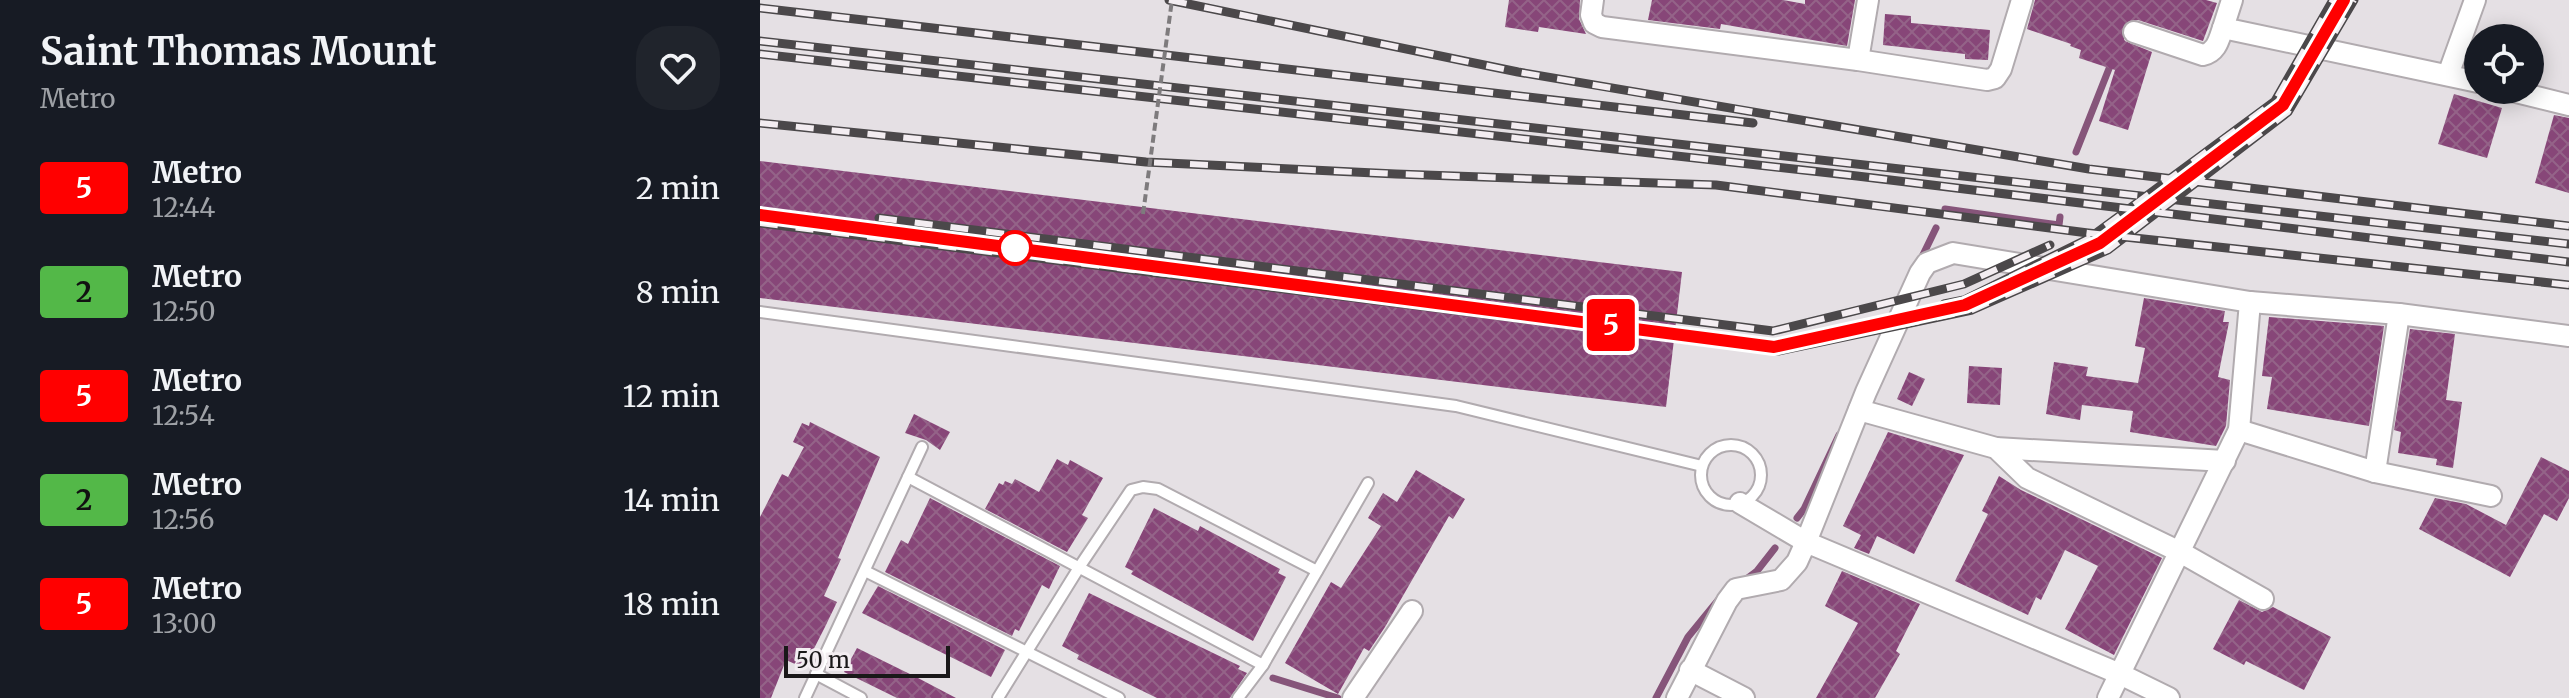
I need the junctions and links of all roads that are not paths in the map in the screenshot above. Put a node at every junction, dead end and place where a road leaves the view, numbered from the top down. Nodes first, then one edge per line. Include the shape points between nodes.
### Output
1 (1593, 0) edge
2 (1868, 0) edge
3 (2022, 0) edge
4 (2232, 0) edge
5 (2475, 0) edge
6 (2223, 28) junction
7 (2134, 32) dead end
8 (1858, 60) junction
9 (2448, 75) junction
10 (2464, 79) edge
11 (2544, 99) edge
12 (2569, 105) edge
13 (2250, 302) junction
14 (760, 312) edge
15 (2399, 314) junction
16 (2569, 336) edge
17 (1859, 410) junction
18 (2239, 430) junction
19 (922, 447) dead end
20 (1996, 448) junction
21 (2225, 461) junction
22 (1702, 466) junction
23 (2375, 472) junction
24 (908, 477) junction
25 (1368, 483) dead end
26 (2491, 496) dead end
27 (1740, 503) junction
28 (1806, 542) junction
29 (2180, 552) junction
30 (1080, 566) junction
31 (865, 571) junction
32 (1317, 571) junction
33 (2263, 599) dead end
34 (1412, 611) dead end
35 (1027, 652) junction
36 (1263, 665) junction
37 (1690, 670) junction
38 (816, 674) junction
39 (2120, 674) junction
40 (805, 698) edge
41 (861, 698) edge
42 (998, 698) edge
43 (1119, 698) edge
44 (1238, 698) edge
45 (1353, 698) edge
46 (1677, 698) edge
47 (1744, 698) edge
48 (2108, 698) edge
49 (2169, 698) edge

1 - 8 street via 1591,15 1602,27
2 - 8 street
3 - 8 street via 1995,78
4 - 6 street
5 - 9 street
6 - 7 street via 2211,53 2203,55
6 - 9 street
9 - 10 street
11 - 12 street
13 - 15 street
13 - 17 street via 1953,253 1938,257 1920,273
13 - 18 street
14 - 22 lane via 1456,406
15 - 16 street
15 - 23 street
17 - 20 street
17 - 28 street
18 - 21 street
18 - 23 street
19 - 24 lane
20 - 21 street
20 - 29 street via 2027,478
21 - 29 street
22 - 27 lane via 1706,492 1721,503
22 - 27 lane via 1721,447 1748,450 1761,475 1755,492
23 - 26 street
24 - 30 lane
24 - 31 lane
25 - 32 lane
27 - 28 street
28 - 37 street via 1781,580 1736,589
28 - 39 street
29 - 33 street
29 - 39 street
30 - 32 lane via 1131,490 1143,487 1158,489
30 - 35 lane
30 - 36 lane
31 - 35 lane
31 - 38 lane
32 - 36 lane
34 - 45 street
35 - 42 lane
35 - 43 lane
36 - 44 lane
37 - 46 street
37 - 47 street
38 - 40 lane
38 - 41 lane
39 - 48 street
39 - 49 street

